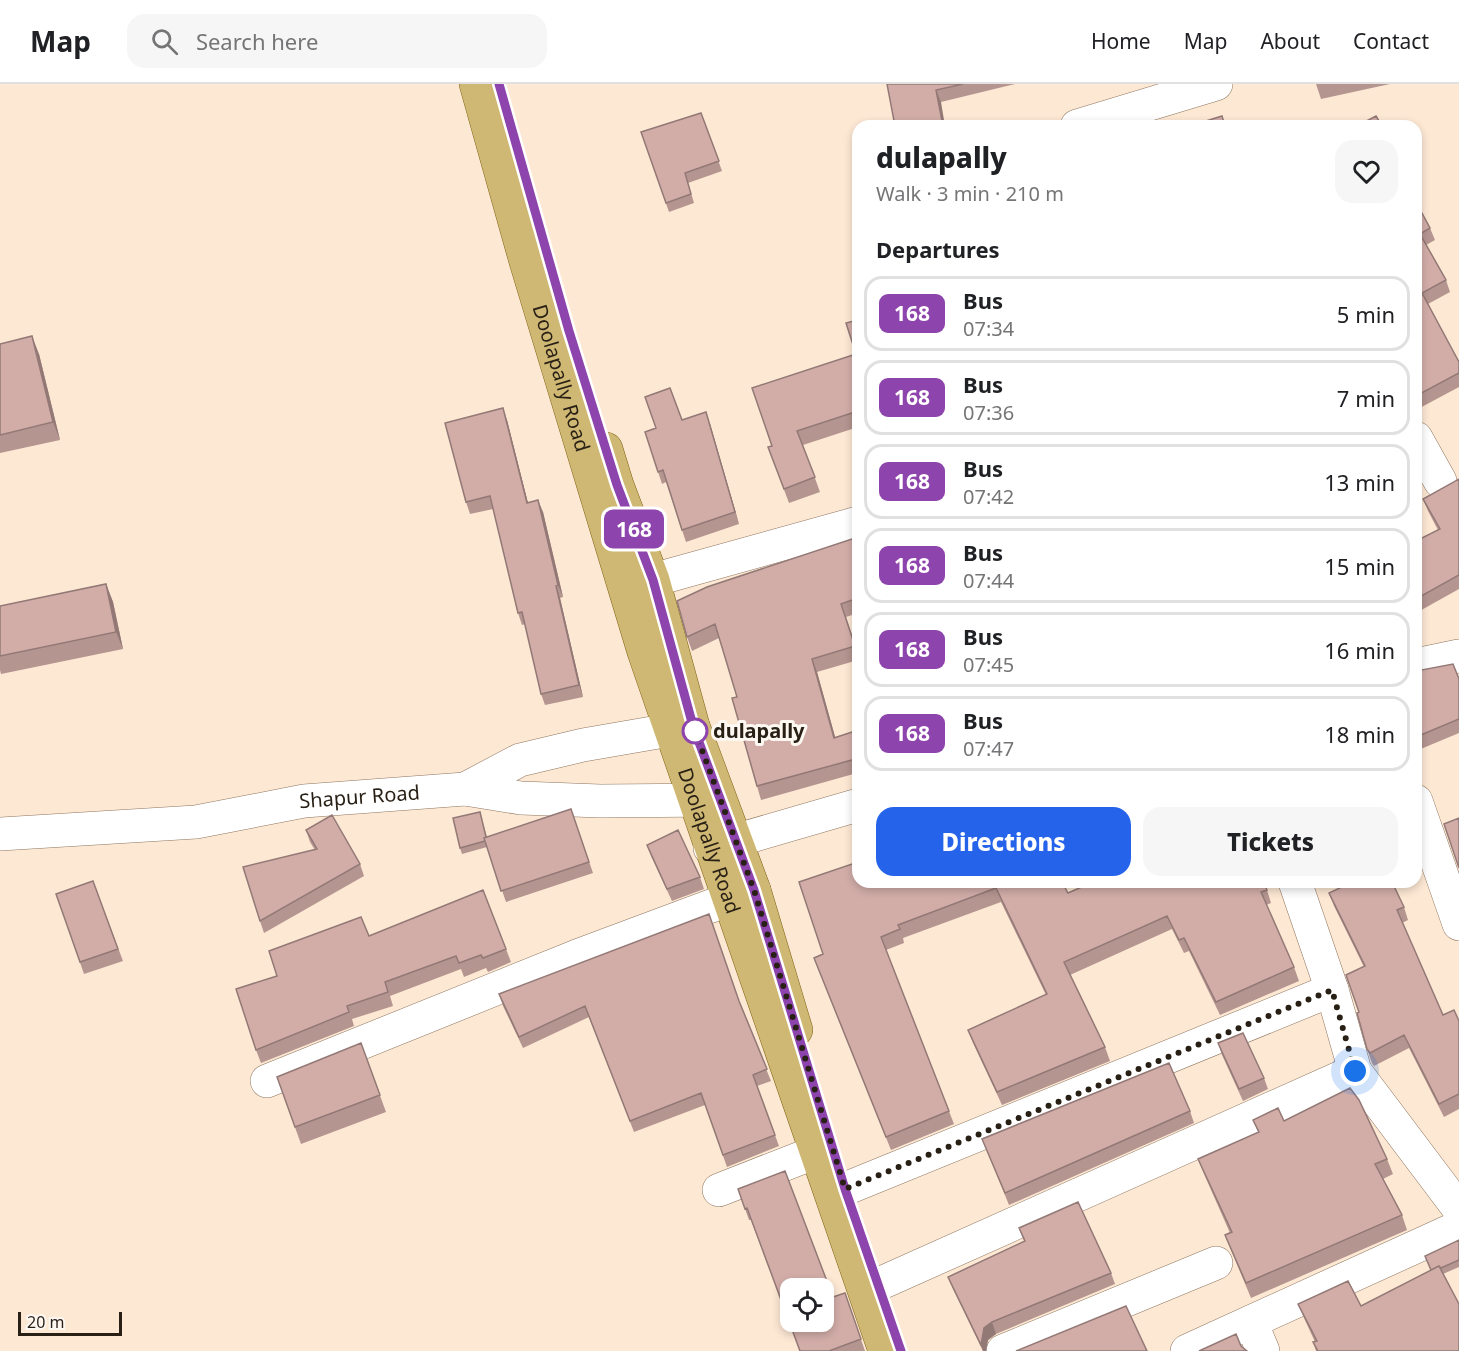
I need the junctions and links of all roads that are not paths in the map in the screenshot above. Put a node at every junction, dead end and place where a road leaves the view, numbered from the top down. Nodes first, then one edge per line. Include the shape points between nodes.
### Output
1 (476, 84) edge
2 (499, 84) edge
3 (1216, 84) edge
4 (1097, 120) edge
5 (1422, 450) edge
6 (1438, 482) edge
7 (852, 525) edge
8 (653, 580) junction
9 (1459, 656) edge
10 (1422, 664) edge
11 (682, 728) junction
12 (465, 789) junction
13 (707, 801) junction
14 (852, 807) edge
15 (1422, 818) edge
16 (0, 834) edge
17 (722, 844) junction
18 (1297, 888) edge
19 (741, 895) junction
20 (1459, 924) edge
21 (1332, 990) junction
22 (1355, 1071) junction
23 (267, 1081) dead end
24 (816, 1152) junction
25 (845, 1189) junction
26 (719, 1190) dead end
27 (1459, 1209) edge
28 (1459, 1227) edge
29 (1216, 1263) dead end
30 (879, 1284) junction
31 (1257, 1337) edge
32 (885, 1351) edge
33 (901, 1351) edge
34 (1003, 1351) edge
35 (1187, 1351) edge

1 - 11 main road, Doolapally Road via 644,652
2 - 8 main road, Doolapally Road via 569,331 617,485
3 - 4 street
5 - 6 street
7 - 8 street
8 - 11 main road, Doolapally Road
9 - 10 street
11 - 12 street via 520,760
11 - 13 main road, Doolapally Road
12 - 13 street, Shapur Road via 522,798
12 - 16 street, Shapur Road via 304,801 196,822
13 - 17 main road, Doolapally Road
14 - 17 street
15 - 20 street
17 - 19 main road, Doolapally Road
18 - 21 street
19 - 23 street via 577,956
19 - 24 main road, Doolapally Road
19 - 25 main road, Doolapally Road
21 - 22 street
21 - 25 street
22 - 27 street
22 - 30 street
24 - 26 street
24 - 32 main road, Doolapally Road
25 - 30 main road, Doolapally Road
28 - 31 street
29 - 34 street
30 - 33 main road, Doolapally Road
31 - 35 street

